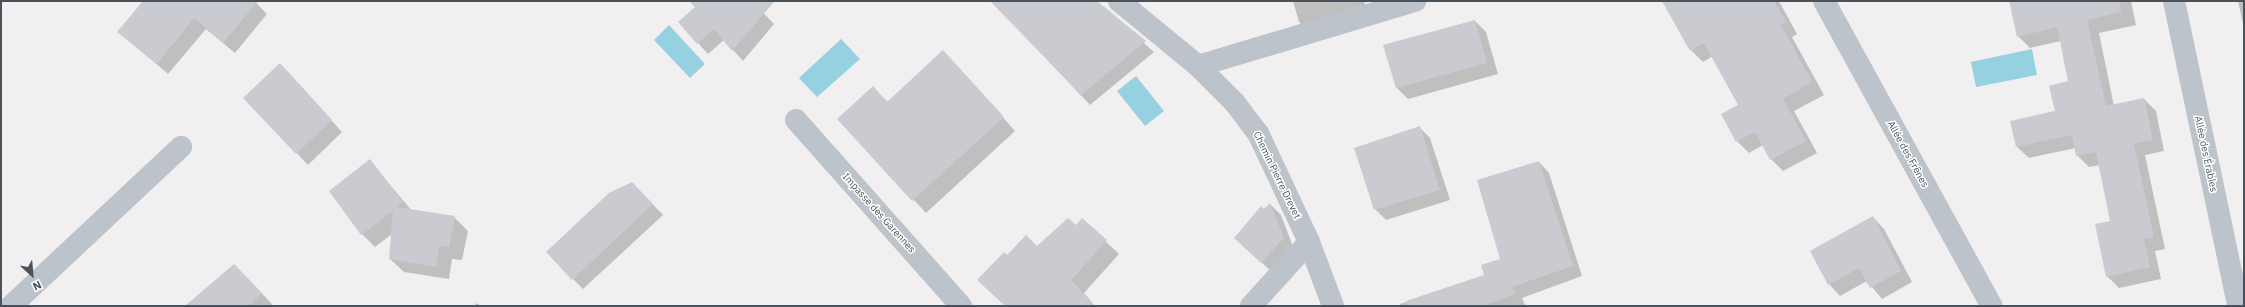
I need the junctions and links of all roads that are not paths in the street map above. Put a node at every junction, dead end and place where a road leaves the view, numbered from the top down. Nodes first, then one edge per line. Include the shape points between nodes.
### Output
1 (1119, 1) edge
2 (1415, 1) edge
3 (1824, 1) edge
4 (2174, 1) edge
5 (1198, 66) junction
6 (796, 120) dead end
7 (181, 147) dead end
8 (1309, 242) junction
9 (12, 306) edge
10 (961, 306) edge
11 (1251, 306) edge
12 (1333, 306) edge
13 (1992, 306) edge
14 (2238, 306) edge

1 - 5 street, Chemin Pierre Drevet
2 - 5 street
3 - 13 street, Allée des Frênes
4 - 14 street, Allée des Érables
5 - 8 street, Chemin Pierre Drevet via 1235,103 1258,133
6 - 10 street, Impasse des Garennes
7 - 9 street
8 - 11 street
8 - 12 street, Chemin Pierre Drevet

